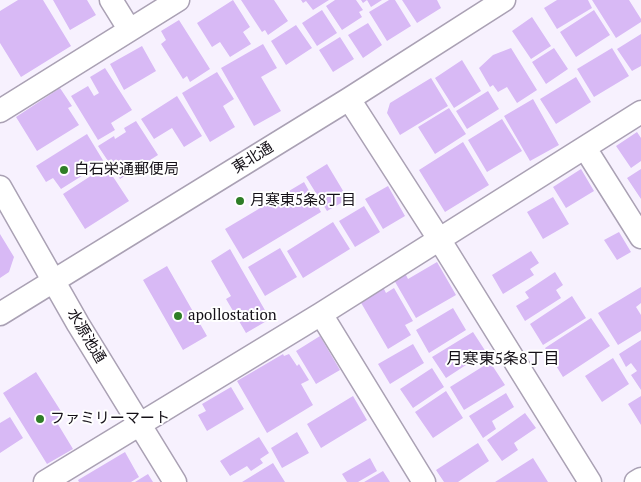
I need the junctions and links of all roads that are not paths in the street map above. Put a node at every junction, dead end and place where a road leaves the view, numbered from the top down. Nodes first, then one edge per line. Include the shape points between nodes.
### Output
1 (111, 0) edge
2 (178, 0) edge
3 (504, 0) edge
4 (129, 30) junction
5 (349, 99) junction
6 (0, 111) edge
7 (641, 112) edge
8 (585, 148) junction
9 (0, 188) edge
10 (641, 236) edge
11 (439, 239) junction
12 (54, 282) junction
13 (0, 314) edge
14 (321, 314) junction
15 (140, 424) junction
16 (641, 479) edge
17 (44, 482) edge
18 (175, 482) edge
19 (424, 482) edge
20 (590, 482) edge
21 (636, 482) edge

1 - 4 street
2 - 4 street
3 - 5 street, 東北通
4 - 6 street
5 - 11 street
5 - 12 street, 東北通
7 - 8 street
8 - 10 street
8 - 11 street
9 - 12 street, 水源池通
11 - 14 street
11 - 20 street
12 - 13 street, 東北通
12 - 15 street, 水源池通
14 - 15 street
14 - 19 street
15 - 17 street
15 - 18 street, 水源池通
16 - 21 street

